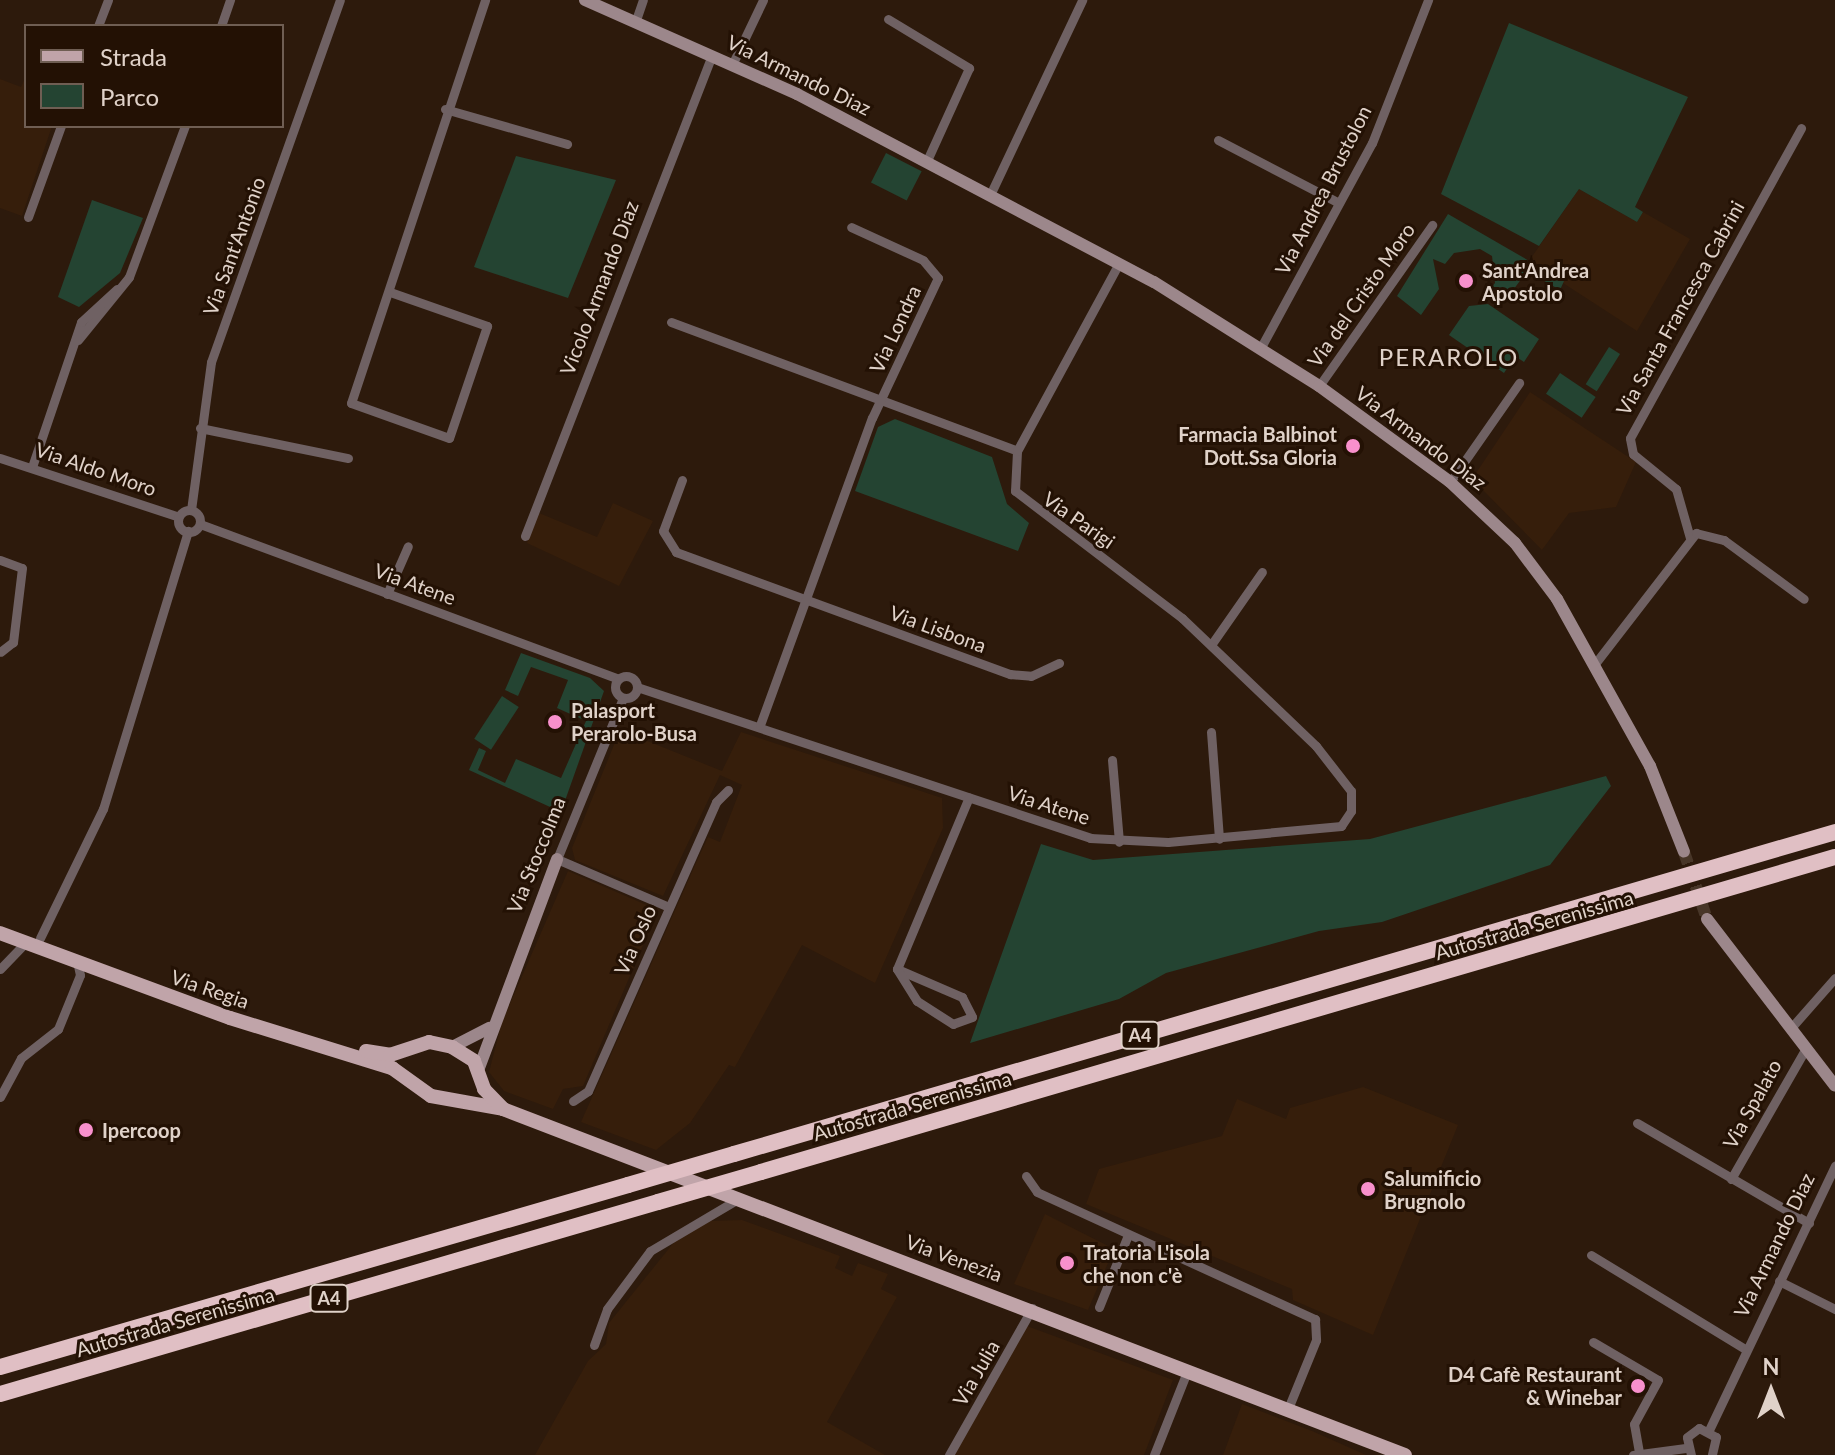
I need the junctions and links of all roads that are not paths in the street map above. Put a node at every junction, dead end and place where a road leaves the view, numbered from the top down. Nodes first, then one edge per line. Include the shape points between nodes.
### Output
1 (108, 0) edge
2 (230, 0) edge
3 (340, 0) edge
4 (485, 0) edge
5 (585, 0) edge
6 (643, 0) edge
7 (763, 0) edge
8 (1082, 0) edge
9 (1428, 0) edge
10 (888, 19) dead end
11 (636, 20) junction
12 (99, 24) edge
13 (222, 24) edge
14 (712, 55) junction
15 (732, 65) junction
16 (445, 109) junction
17 (60, 128) edge
18 (184, 128) edge
19 (1801, 128) dead end
20 (1218, 140) dead end
21 (567, 144) dead end
22 (926, 163) junction
23 (990, 195) junction
24 (1339, 203) junction
25 (28, 217) dead end
26 (1432, 225) dead end
27 (851, 227) dead end
28 (1119, 263) junction
29 (390, 292) junction
30 (671, 322) dead end
31 (1260, 349) junction
32 (1519, 383) dead end
33 (1319, 386) junction
34 (882, 406) junction
35 (200, 428) junction
36 (1017, 451) junction
37 (0, 458) edge
38 (348, 458) dead end
39 (33, 464) junction
40 (682, 480) dead end
41 (1450, 482) junction
42 (191, 510) junction
43 (179, 517) junction
44 (200, 524) junction
45 (188, 531) junction
46 (525, 536) dead end
47 (1690, 538) junction
48 (408, 546) dead end
49 (0, 560) edge
50 (1262, 572) dead end
51 (387, 594) junction
52 (805, 599) junction
53 (1804, 599) dead end
54 (1211, 645) junction
55 (0, 652) edge
56 (1059, 663) dead end
57 (1594, 665) junction
58 (618, 679) junction
59 (637, 687) junction
60 (623, 698) junction
61 (760, 725) junction
62 (1211, 732) dead end
63 (1112, 760) dead end
64 (728, 790) dead end
65 (969, 797) junction
66 (1351, 811) joint
67 (1835, 832) edge
68 (1219, 839) junction
69 (1119, 842) junction
70 (1684, 852) tunnel mouth
71 (1835, 857) edge
72 (557, 859) junction
73 (669, 907) junction
74 (1707, 919) tunnel mouth
75 (0, 924) edge
76 (0, 933) edge
77 (33, 940) junction
78 (76, 961) junction
79 (0, 969) edge
80 (897, 969) junction
81 (1835, 978) edge
82 (489, 1028) junction
83 (1790, 1029) junction
84 (452, 1047) junction
85 (1806, 1048) junction
86 (410, 1051) junction
87 (479, 1074) junction
88 (407, 1080) junction
89 (1835, 1086) edge
90 (0, 1097) edge
91 (457, 1101) junction
92 (573, 1101) dead end
93 (503, 1109) junction
94 (1637, 1123) dead end
95 (604, 1149) joint
96 (1835, 1166) edge
97 (1026, 1176) dead end
98 (1731, 1179) junction
99 (738, 1199) junction
100 (1809, 1223) junction
101 (1128, 1235) junction
102 (1591, 1255) dead end
103 (1779, 1281) junction
104 (1099, 1307) dead end
105 (1032, 1308) junction
106 (1835, 1309) edge
107 (1593, 1342) dead end
108 (594, 1345) dead end
109 (1745, 1349) junction
110 (0, 1367) edge
111 (1189, 1367) junction
112 (0, 1394) edge
113 (1289, 1406) junction
114 (1709, 1430) junction
115 (1689, 1451) edge
116 (1636, 1453) edge
117 (1717, 1454) edge
118 (949, 1455) edge
119 (1154, 1455) edge
120 (1405, 1455) edge

1 - 12 street
2 - 13 street
3 - 35 street, Via Sant'Antonio via 217,344
4 - 16 street
5 - 11 street, Via Armando Diaz
6 - 11 street
7 - 15 street
8 - 23 street
9 - 24 street, Via Andrea Brustolon via 1372,143
10 - 22 street via 969,68
11 - 14 street, Via Armando Diaz
14 - 15 street, Via Armando Diaz
14 - 46 street, Vicolo Armando Diaz
15 - 22 street, Via Armando Diaz
16 - 21 street
16 - 29 street
17 - 25 street
18 - 39 street via 120,287 87,313
19 - 47 street, Via Santa Francesca Cabrini via 1630,438 1633,454 1676,489
20 - 24 street
22 - 23 street, Via Armando Diaz
23 - 28 street, Via Armando Diaz
24 - 31 street, Via Andrea Brustolon
26 - 33 street, Via del Cristo Moro
27 - 34 street, Via Londra via 938,273
28 - 31 street, Via Armando Diaz
28 - 36 street, Via Parigi
29 - 29 street via 351,405 446,440 487,326
30 - 34 street, Via Londra
31 - 33 street, Via Armando Diaz
32 - 41 street
33 - 41 street, Via Armando Diaz
34 - 36 street, Via Londra via 895,404
34 - 52 street
35 - 38 street
35 - 42 street, Via Sant'Antonio
36 - 54 street, Via Parigi via 1012,481 1024,503
37 - 39 street, Via Aldo Moro
39 - 43 street, Via Aldo Moro
40 - 52 street, Via Lisbona via 663,531 668,547
41 - 57 street, Via Armando Diaz via 1536,567
42 - 43 street
42 - 44 street
43 - 45 street
44 - 45 street
44 - 51 street, Via Atene
45 - 77 street via 107,797
47 - 53 street via 1714,534
47 - 57 street
48 - 51 street
49 - 55 street via 22,568 13,642
50 - 54 street
51 - 58 street, Via Atene
52 - 56 street, Via Lisbona via 1018,676
52 - 61 street
54 - 66 street, Via Parigi via 1331,764 1351,791
57 - 70 street, Via Armando Diaz via 1657,779
58 - 59 street, Via Atene via 629,677
58 - 60 street via 615,689
59 - 60 street
59 - 61 street, Via Atene
60 - 72 street, Via Stoccolma
61 - 65 street, Via Atene
62 - 68 street
63 - 69 street, Via Atene
64 - 73 street, Via Oslo via 716,802
65 - 69 street, Via Atene via 1077,835
65 - 80 street
66 - 68 street, Via Atene via 1334,830
67 - 110 highway, Autostrada Serenissima / A4, bridge
68 - 69 street, Via Atene
71 - 112 highway, Autostrada Serenissima / A4, bridge
72 - 73 street
72 - 82 street, Via Stoccolma
73 - 92 street, Via Oslo via 588,1091
74 - 83 street
75 - 77 main road, Via Regia
76 - 77 main road, Via Regia
77 - 78 main road, Via Regia
77 - 79 street
77 - 86 main road, Via Regia via 370,1052
78 - 88 main road, Via Regia via 392,1068
78 - 90 street via 80,975 58,1029 21,1058
80 - 80 street via 917,1001 953,1024 972,1017 962,997
81 - 83 street
82 - 84 street
82 - 87 street, Via Stoccolma
83 - 85 street
84 - 86 main road, Via Regia via 429,1042
84 - 87 main road, Via Regia
85 - 89 street
85 - 98 street, Via Spalato
86 - 88 main road
87 - 91 main road
87 - 93 main road, Via Regia
88 - 91 main road, Via Regia
91 - 93 main road, Via Regia
93 - 95 main road, Via Regia
94 - 98 street, Via Spalato
95 - 99 main road, Via Venezia
96 - 100 street, Via Armando Diaz
97 - 101 street via 1037,1192
98 - 100 street, Via Spalato
99 - 105 main road, Via Venezia
99 - 108 street via 650,1251 607,1309
100 - 103 street, Via Armando Diaz
101 - 104 street
101 - 113 street via 1315,1319 1316,1340
102 - 109 street
103 - 106 street
103 - 109 street, Via Armando Diaz
105 - 111 main road, Via Venezia
105 - 118 street, Via Julia
107 - 116 street via 1658,1380 1634,1424
109 - 114 street, Via Armando Diaz
111 - 113 main road, Via Venezia
111 - 119 street
113 - 120 main road, Via Venezia
114 - 115 street, Via Armando Diaz via 1694,1430
114 - 117 street
115 - 116 street, Via Armando Diaz

